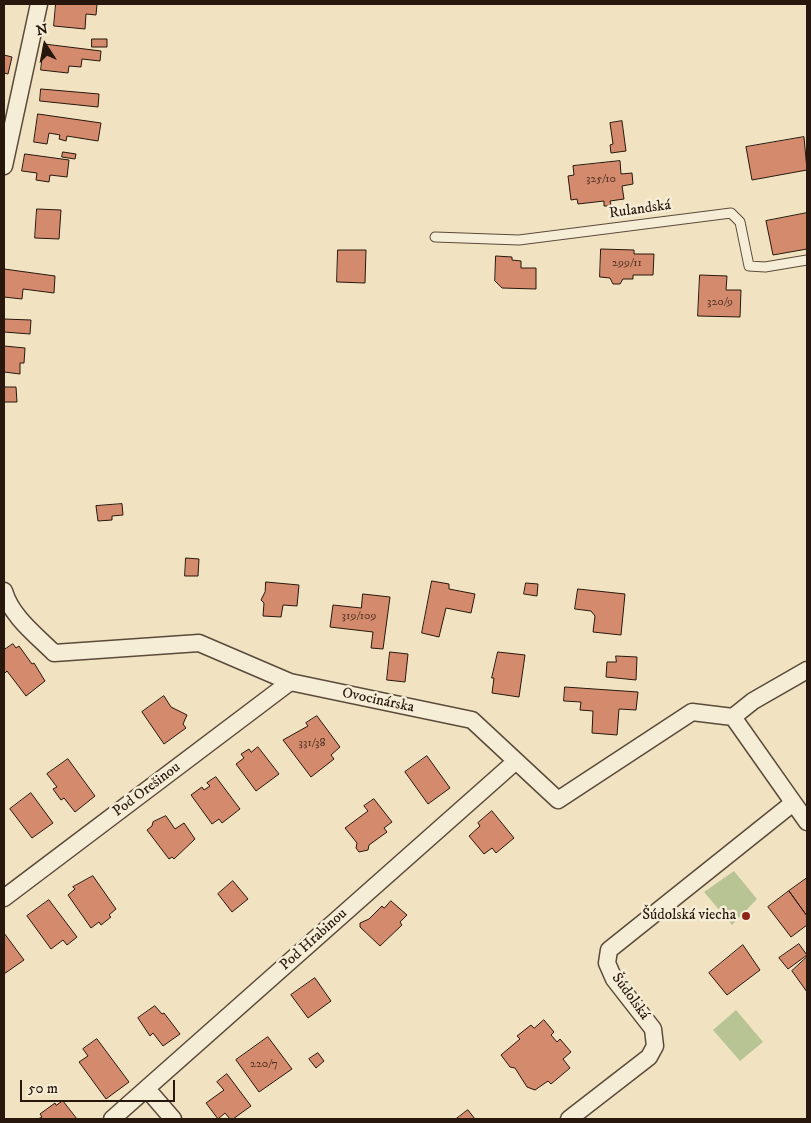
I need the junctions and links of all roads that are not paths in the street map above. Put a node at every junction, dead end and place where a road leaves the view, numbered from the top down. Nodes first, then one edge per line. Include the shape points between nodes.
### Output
1 (39, 4) edge
2 (4, 166) edge
3 (435, 237) dead end
4 (807, 260) edge
5 (5, 599) edge
6 (807, 670) edge
7 (290, 682) junction
8 (733, 716) junction
9 (516, 760) junction
10 (793, 803) junction
11 (807, 822) edge
12 (4, 898) edge
13 (147, 1088) junction
14 (112, 1119) edge
15 (173, 1119) edge
16 (569, 1119) edge

1 - 2 street
3 - 4 lane, Rulandská via 520,240 731,213 740,222 749,266 765,267
5 - 7 street, Ovocinárska via 54,653 199,643
6 - 8 street
7 - 9 street, Ovocinárska via 472,720
7 - 12 street, Pod Orešinou
8 - 9 street, Ovocinárska via 692,712 558,800
8 - 10 street
9 - 13 street, Pod Hrabinou
10 - 11 street
10 - 16 street, Šúdolská via 609,950 606,963 614,979 653,1030 655,1046 649,1057
13 - 14 street, Pod Hrabinou
13 - 15 street

